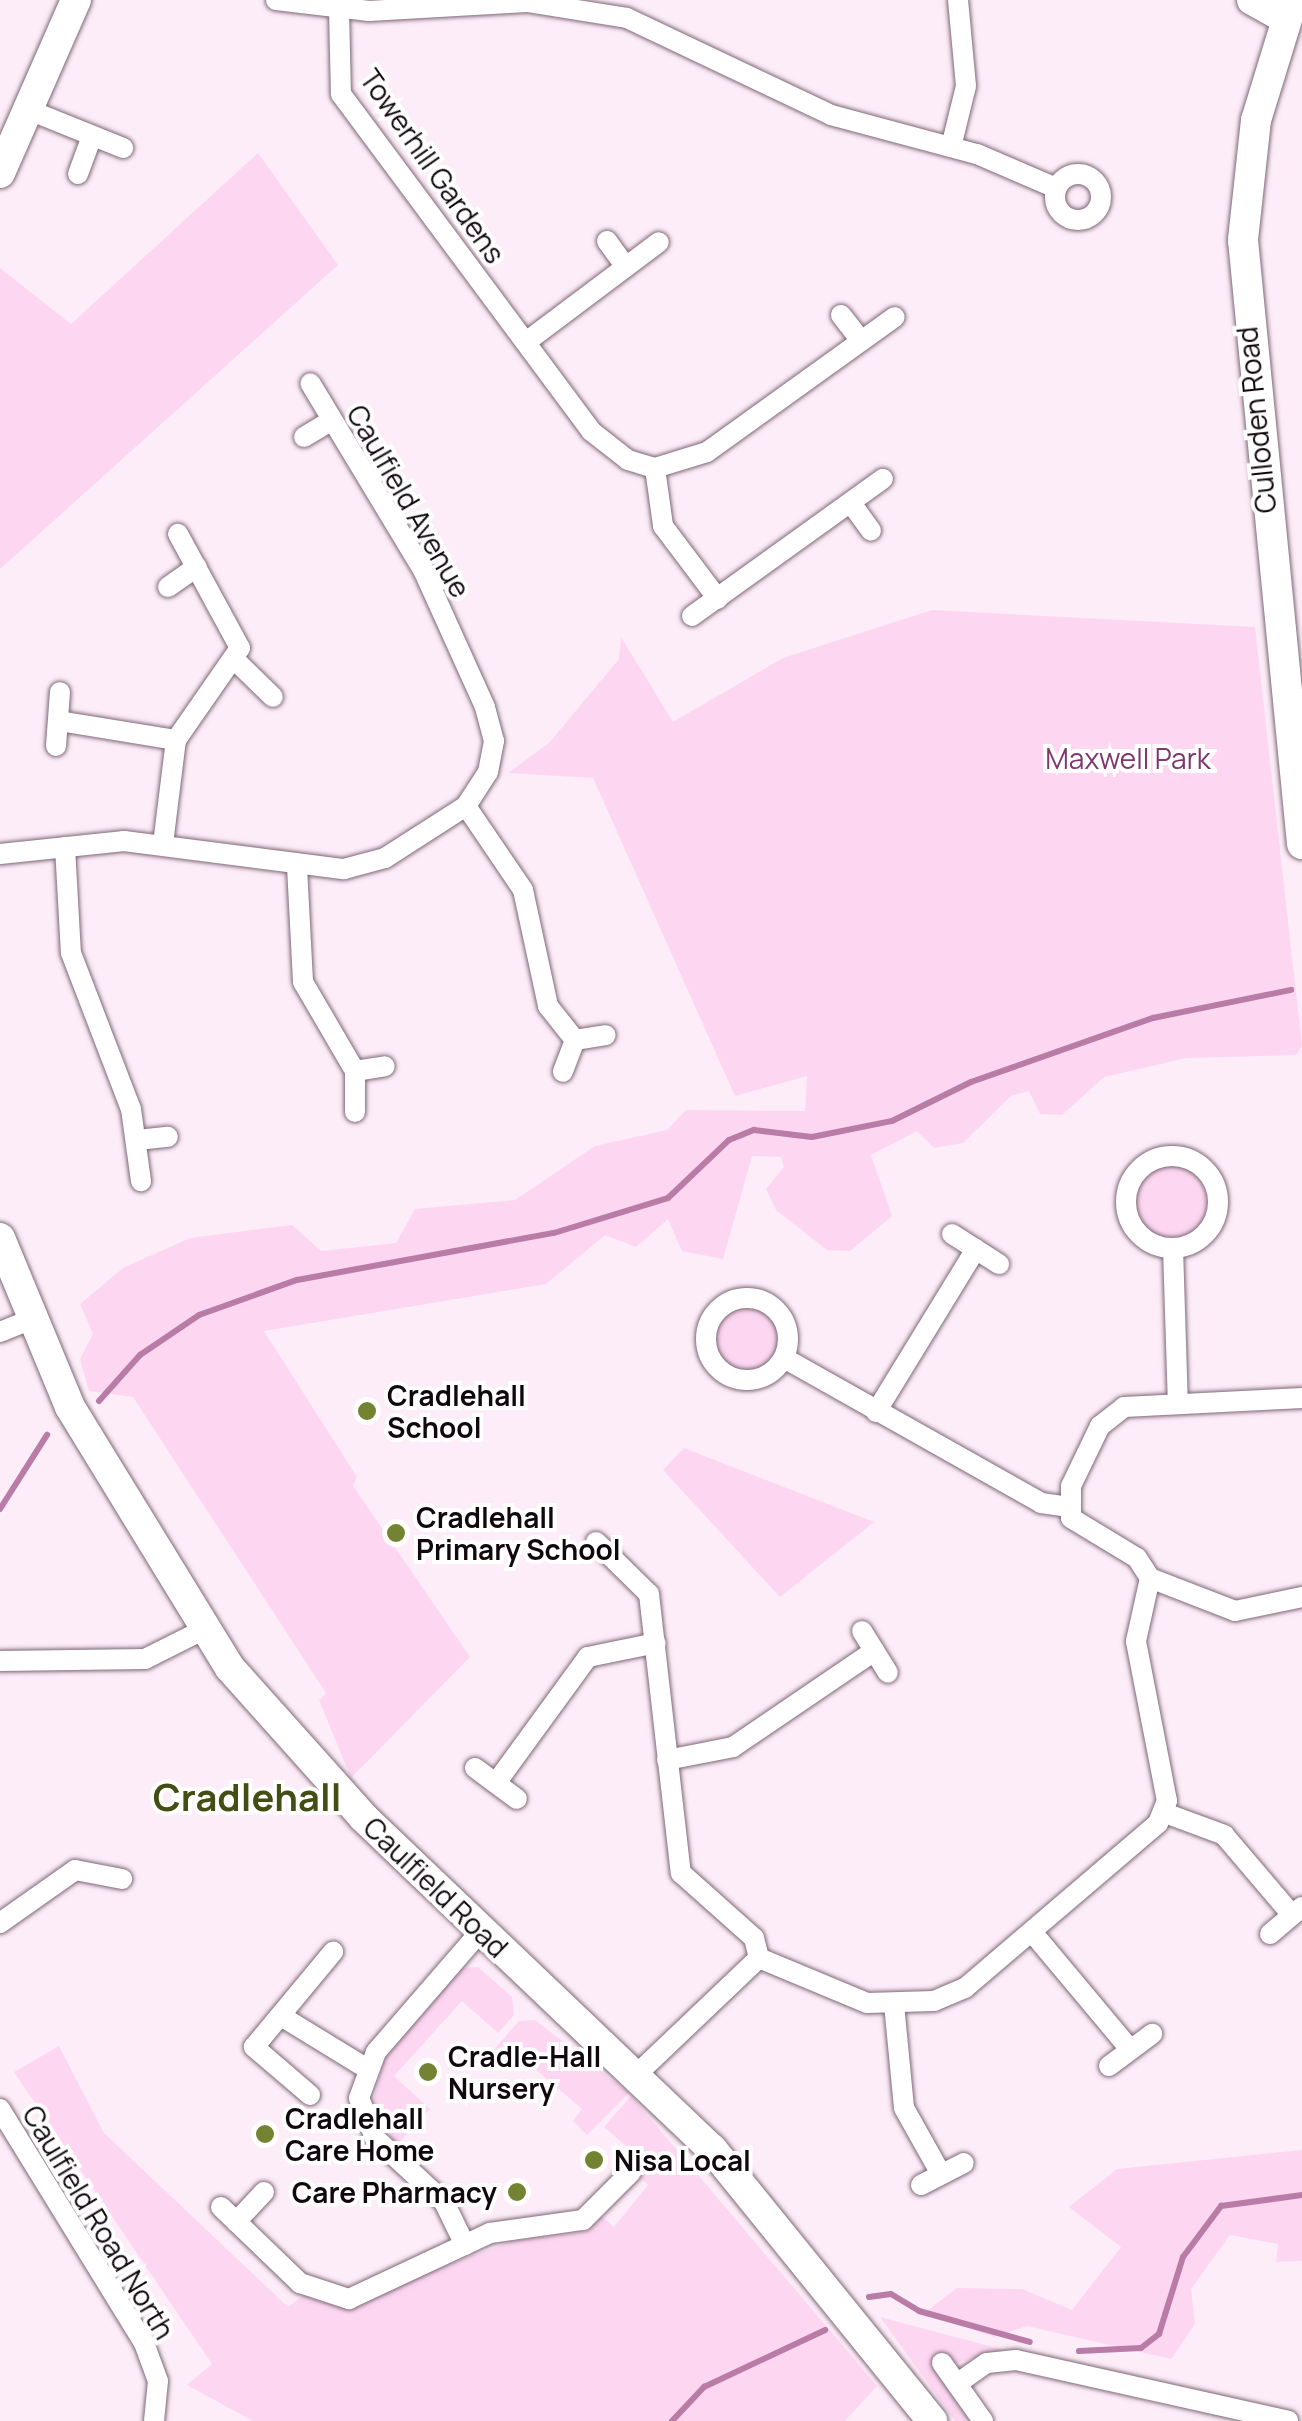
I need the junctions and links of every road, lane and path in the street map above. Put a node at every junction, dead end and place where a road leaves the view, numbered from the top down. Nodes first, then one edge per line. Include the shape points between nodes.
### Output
1 (76, 0) edge
2 (276, 0) edge
3 (958, 0) edge
4 (1252, 0) edge
5 (339, 9) junction
6 (1289, 9) edge
7 (24, 108) junction
8 (92, 136) junction
9 (950, 147) junction
10 (123, 148) dead end
11 (0, 173) edge
12 (78, 174) dead end
13 (1056, 188) dead end
14 (607, 241) dead end
15 (659, 242) dead end
16 (626, 267) junction
17 (842, 316) dead end
18 (895, 317) dead end
19 (861, 341) junction
20 (526, 342) junction
21 (310, 383) dead end
22 (331, 421) junction
23 (304, 437) dead end
24 (654, 468) junction
25 (883, 479) dead end
26 (851, 503) junction
27 (871, 531) dead end
28 (178, 534) dead end
29 (198, 567) junction
30 (168, 587) dead end
31 (718, 598) junction
32 (692, 616) dead end
33 (237, 662) junction
34 (60, 692) dead end
35 (272, 697) dead end
36 (58, 720) junction
37 (176, 740) junction
38 (56, 746) dead end
39 (466, 806) junction
40 (162, 844) junction
41 (1302, 844) edge
42 (65, 848) junction
43 (0, 854) edge
44 (297, 867) junction
45 (606, 1035) dead end
46 (575, 1040) junction
47 (385, 1066) dead end
48 (355, 1071) junction
49 (563, 1072) dead end
50 (355, 1112) dead end
51 (168, 1137) dead end
52 (137, 1140) junction
53 (141, 1181) dead end
54 (952, 1234) dead end
55 (0, 1238) edge
56 (1174, 1248) junction
57 (976, 1249) junction
58 (1000, 1264) dead end
59 (30, 1320) junction
60 (0, 1332) edge
61 (784, 1358) junction
62 (1302, 1398) edge
63 (1178, 1402) junction
64 (876, 1412) junction
65 (1068, 1507) junction
66 (596, 1542) dead end
67 (1150, 1578) junction
68 (1302, 1597) edge
69 (203, 1630) junction
70 (862, 1631) dead end
71 (656, 1642) junction
72 (874, 1651) junction
73 (0, 1661) edge
74 (888, 1673) dead end
75 (667, 1760) junction
76 (474, 1768) dead end
77 (496, 1783) junction
78 (518, 1800) dead end
79 (1164, 1814) junction
80 (122, 1879) dead end
81 (1297, 1911) edge
82 (0, 1924) edge
83 (480, 1932) junction
84 (1032, 1932) junction
85 (1270, 1934) dead end
86 (333, 1952) dead end
87 (760, 1958) junction
88 (894, 2004) junction
89 (281, 2016) junction
90 (1152, 2034) dead end
91 (1130, 2049) junction
92 (1109, 2066) dead end
93 (366, 2068) junction
94 (636, 2075) junction
95 (310, 2095) dead end
96 (0, 2109) edge
97 (964, 2164) dead end
98 (631, 2172) dead end
99 (941, 2174) junction
100 (921, 2185) dead end
101 (264, 2192) dead end
102 (465, 2245) junction
103 (942, 2363) dead end
104 (958, 2383) junction
105 (929, 2420) edge
106 (154, 2421) edge
107 (983, 2421) edge
108 (1288, 2421) edge

1 - 7 street
2 - 5 street
3 - 9 street via 966,86
4 - 6 street
5 - 9 street via 526,2 611,14 686,40 831,115
5 - 20 street, Towerhill Gardens via 342,94
6 - 41 street, Culloden Road via 1256,120 1242,240
7 - 8 street
7 - 11 street
8 - 10 street
8 - 12 street
9 - 13 street
14 - 16 street
15 - 16 street
16 - 20 street
17 - 19 street
18 - 19 street
19 - 24 street via 708,452
20 - 24 street, Towerhill Gardens via 608,448
21 - 22 street, Caulfield Avenue
22 - 23 street
22 - 39 street, Caulfield Avenue via 423,570 485,708 494,742 488,772
24 - 31 street via 663,526
25 - 26 street
26 - 27 street
26 - 31 street
28 - 29 street
29 - 30 street
29 - 33 street via 235,630
31 - 32 street
33 - 35 street
33 - 37 street via 188,712
34 - 36 street
36 - 37 street
36 - 38 street
37 - 40 street
39 - 44 street, Caulfield Avenue via 384,858
39 - 46 street via 523,890 548,1006
40 - 42 street, Caulfield Avenue
40 - 44 street, Caulfield Avenue
42 - 43 street, Caulfield Avenue
42 - 52 street via 71,953
44 - 48 street via 303,982
45 - 46 street
46 - 49 street
47 - 48 street
48 - 50 street
51 - 52 street
52 - 53 street
54 - 57 street
55 - 59 street, Caulfield Road
56 - 56 street via 1144,1238 1127,1211 1131,1180 1170,1156 1198,1163 1218,1200 1210,1227
56 - 63 street
57 - 58 street
57 - 64 street
59 - 60 street
59 - 69 street, Caulfield Road via 132,1521
61 - 61 street via 763,1377 736,1379 708,1352 708,1326 725,1304 764,1301 788,1332
61 - 64 street
62 - 63 street
63 - 65 street via 1111,1414
64 - 65 street via 1041,1503
65 - 67 street via 1080,1527 1137,1558
66 - 71 street via 642,1582
67 - 68 street via 1235,1611
67 - 79 street via 1136,1641
69 - 73 street via 145,1660
69 - 83 street, Caulfield Road via 300,1753
70 - 72 street
71 - 75 street
71 - 77 street via 588,1658
72 - 74 street
72 - 75 street via 733,1747
75 - 87 street via 681,1873 754,1938
76 - 77 street
77 - 78 street
79 - 81 street via 1224,1835
79 - 84 street
80 - 82 street via 75,1870
81 - 85 street
83 - 93 street
83 - 94 street, Caulfield Road
84 - 88 street via 965,1988
84 - 91 street
86 - 89 street
87 - 88 street via 842,1996
87 - 94 street
88 - 99 street via 904,2108
89 - 93 street
89 - 95 street via 254,2047
90 - 91 street
91 - 92 street
93 - 102 street via 364,2120 444,2202
94 - 105 street, Caulfield Road via 812,2264
96 - 106 street, Caulfield Road North via 144,2343 158,2382
97 - 99 street
98 - 102 street via 583,2220 506,2228
99 - 100 street
101 - 102 street via 228,2215 319,2297 349,2299
103 - 104 street
104 - 107 street
104 - 108 street via 987,2363 1016,2360

